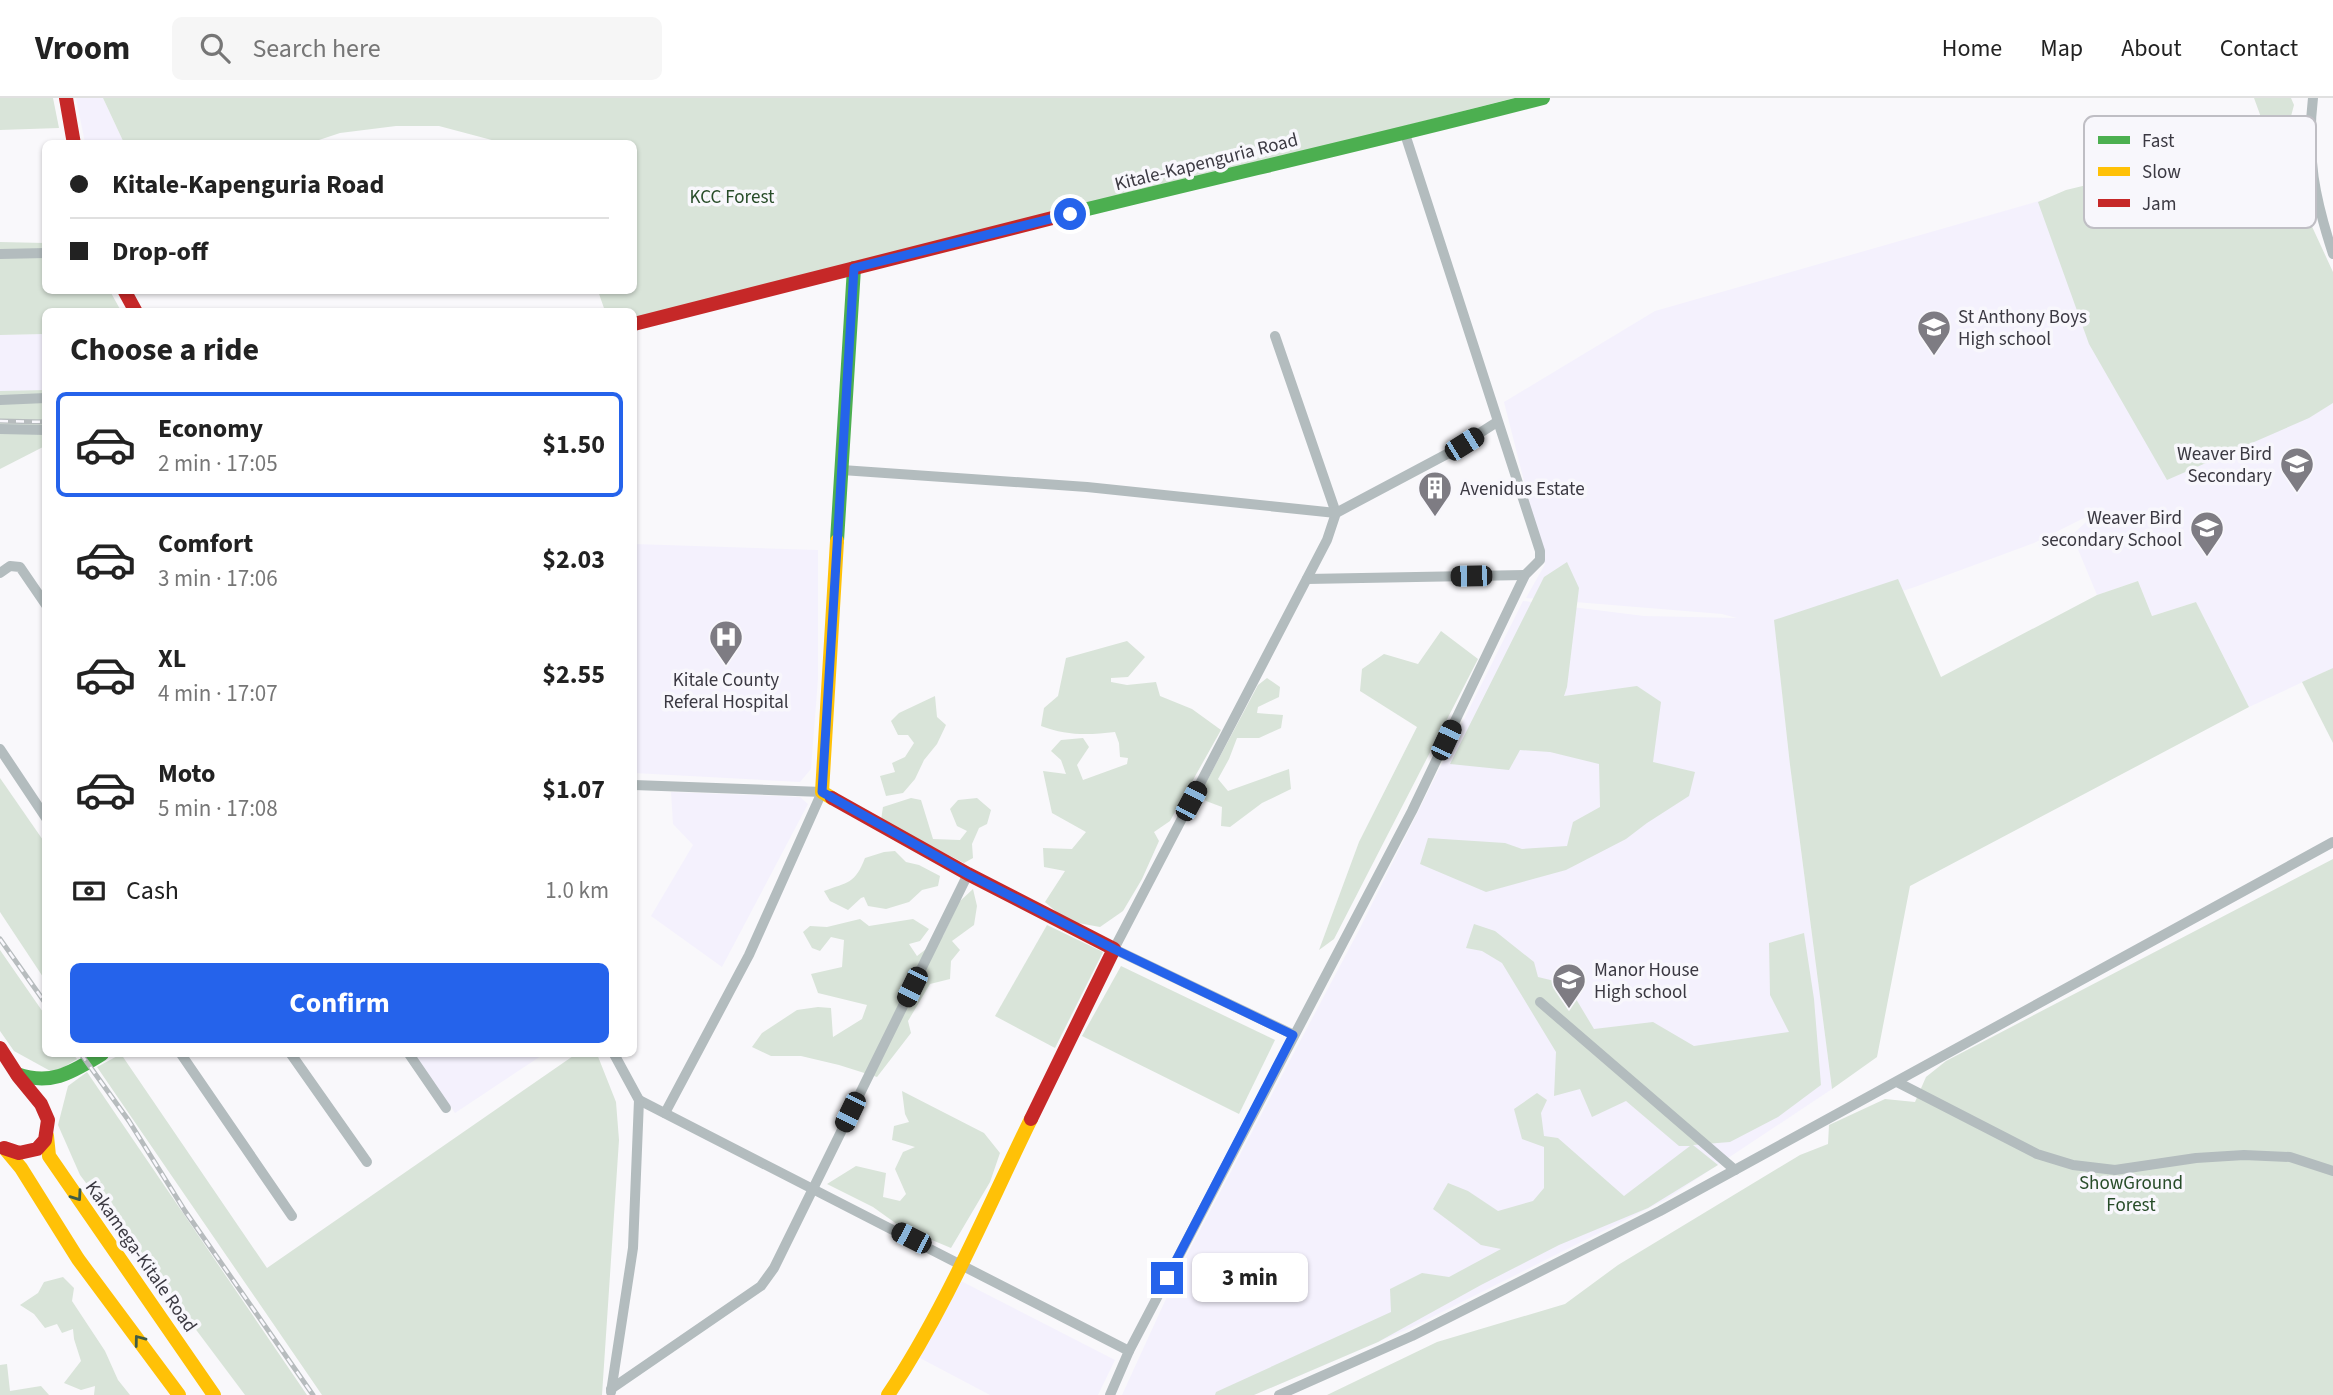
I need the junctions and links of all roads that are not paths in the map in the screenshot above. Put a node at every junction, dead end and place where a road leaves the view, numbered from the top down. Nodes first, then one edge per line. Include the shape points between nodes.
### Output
1 (65, 98) edge
2 (1543, 98) edge
3 (2313, 98) edge
4 (2312, 116) edge
5 (1405, 134) junction
6 (73, 140) edge
7 (2316, 191) edge
8 (42, 253) edge
9 (0, 254) edge
10 (2333, 254) edge
11 (854, 268) junction
12 (637, 323) edge
13 (1275, 336) dead end
14 (42, 398) edge
15 (0, 400) edge
16 (1497, 422) junction
17 (0, 429) edge
18 (42, 430) edge
19 (842, 470) junction
20 (1336, 513) junction
21 (0, 573) edge
22 (1525, 575) junction
23 (1307, 579) junction
24 (42, 598) edge
25 (0, 749) edge
26 (637, 785) edge
27 (822, 792) junction
28 (42, 812) edge
29 (2333, 842) edge
30 (968, 874) junction
31 (1114, 949) junction
32 (1540, 1002) dead end
33 (1293, 1035) junction
34 (0, 1048) edge
35 (97, 1057) edge
36 (183, 1057) edge
37 (293, 1057) edge
38 (412, 1057) edge
39 (616, 1057) edge
40 (17, 1074) junction
41 (64, 1075) junction
42 (1897, 1082) junction
43 (639, 1100) junction
44 (446, 1108) dead end
45 (665, 1113) junction
46 (48, 1117) junction
47 (47, 1136) junction
48 (3, 1148) edge
49 (367, 1162) dead end
50 (1735, 1170) junction
51 (2333, 1171) edge
52 (812, 1187) junction
53 (292, 1216) dead end
54 (961, 1264) junction
55 (1129, 1352) junction
56 (611, 1392) edge
57 (179, 1395) edge
58 (214, 1395) edge
59 (888, 1395) edge
60 (1110, 1395) edge
61 (1279, 1395) edge

1 - 6 main road
2 - 5 main road, Kitale-Kapenguria Road
3 - 4 street
5 - 11 main road, Kitale-Kapenguria Road
5 - 16 street
7 - 10 street
8 - 9 street
11 - 12 main road, Kitale-Kapenguria Road
11 - 19 main road
13 - 20 street
14 - 15 street
16 - 20 street
16 - 22 street via 1540,551 1540,560
17 - 18 street
19 - 20 street via 1087,487
19 - 27 main road
20 - 23 street
21 - 24 street via 10,566 20,568
22 - 23 street
22 - 33 street via 1412,811
23 - 31 street
25 - 28 street
26 - 27 street
27 - 30 main road
27 - 45 street via 748,955
29 - 42 street
30 - 31 main road
30 - 52 street
31 - 33 street
31 - 54 main road
32 - 50 street
33 - 55 street
34 - 40 main road
35 - 41 main road
36 - 53 street
37 - 49 street
38 - 44 street
39 - 43 street
40 - 41 main road via 40,1081
40 - 46 main road
41 - 46 main road
42 - 50 street
42 - 51 street via 2036,1154 2073,1165 2115,1170 2244,1155 2290,1157
43 - 45 street
43 - 56 street via 633,1248
45 - 52 street
46 - 47 main road, Kakamega-Kitale Road
47 - 48 main road via 42,1146 25,1154
47 -> 58 main road, Kakamega-Kitale Road via 49,1156
57 -> 48 main road
50 - 61 street via 1412,1336
52 - 54 street
52 - 56 street via 785,1248 761,1286
54 - 55 street
54 - 59 main road
55 - 60 street

